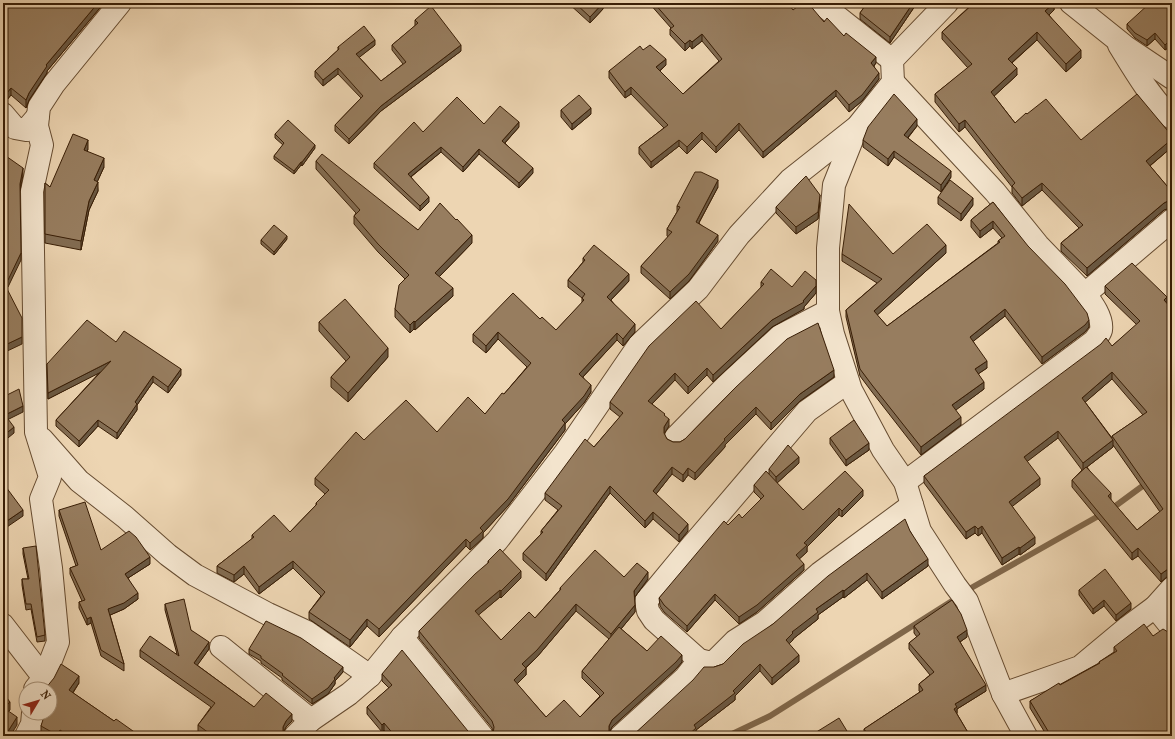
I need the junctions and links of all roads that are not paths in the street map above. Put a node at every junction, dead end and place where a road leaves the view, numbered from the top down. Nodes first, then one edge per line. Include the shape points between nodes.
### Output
1 (120, 3) edge
2 (820, 3) edge
3 (947, 3) edge
4 (1071, 3) edge
5 (1114, 38) junction
6 (892, 60) junction
7 (1172, 78) edge
8 (893, 82) junction
9 (38, 116) junction
10 (1172, 118) edge
11 (7, 127) edge
12 (857, 127) junction
13 (1172, 220) edge
14 (1085, 294) junction
15 (828, 311) junction
16 (848, 382) junction
17 (36, 432) junction
18 (676, 437) dead end
19 (905, 482) junction
20 (912, 505) junction
21 (1172, 588) edge
22 (1155, 607) junction
23 (3, 625) edge
24 (1172, 628) edge
25 (402, 637) junction
26 (221, 647) dead end
27 (3, 650) edge
28 (699, 660) junction
29 (370, 676) junction
30 (34, 681) edge
31 (36, 681) edge
32 (40, 681) edge
33 (1003, 694) junction
34 (311, 720) junction
35 (32, 721) edge
36 (26, 736) edge
37 (295, 736) edge
38 (482, 736) edge
39 (621, 736) edge
40 (1026, 736) edge

1 - 9 street via 54,84 40,107
2 - 6 street
3 - 6 street
4 - 5 street
5 - 7 street
5 - 10 street via 1141,81
6 - 8 street
8 - 12 street
8 - 14 street
9 - 11 street via 26,130
9 - 17 street via 42,145 32,191
12 - 15 street via 834,185 828,248
12 - 25 street via 790,180 739,235 698,289 639,345 566,453 497,541
13 - 14 street
14 - 19 street via 1100,319 1101,330 1094,341
15 - 16 street
15 - 18 street via 780,336
16 - 19 street via 883,450
16 - 28 street via 807,411 646,601 648,611 654,620
17 - 29 street via 79,481 194,575 307,632
17 - 32 street via 50,477 41,499 58,642
19 - 20 street
20 - 28 street via 820,573 765,622 735,641 714,662
20 - 33 street via 920,531 961,593
21 - 22 street
22 - 24 street
22 - 33 street via 1080,666
23 - 31 street
25 - 29 street
25 - 38 street
26 - 34 street
27 - 30 street
28 - 39 street via 685,678
29 - 34 street
33 - 40 street
34 - 37 street
35 - 36 street

